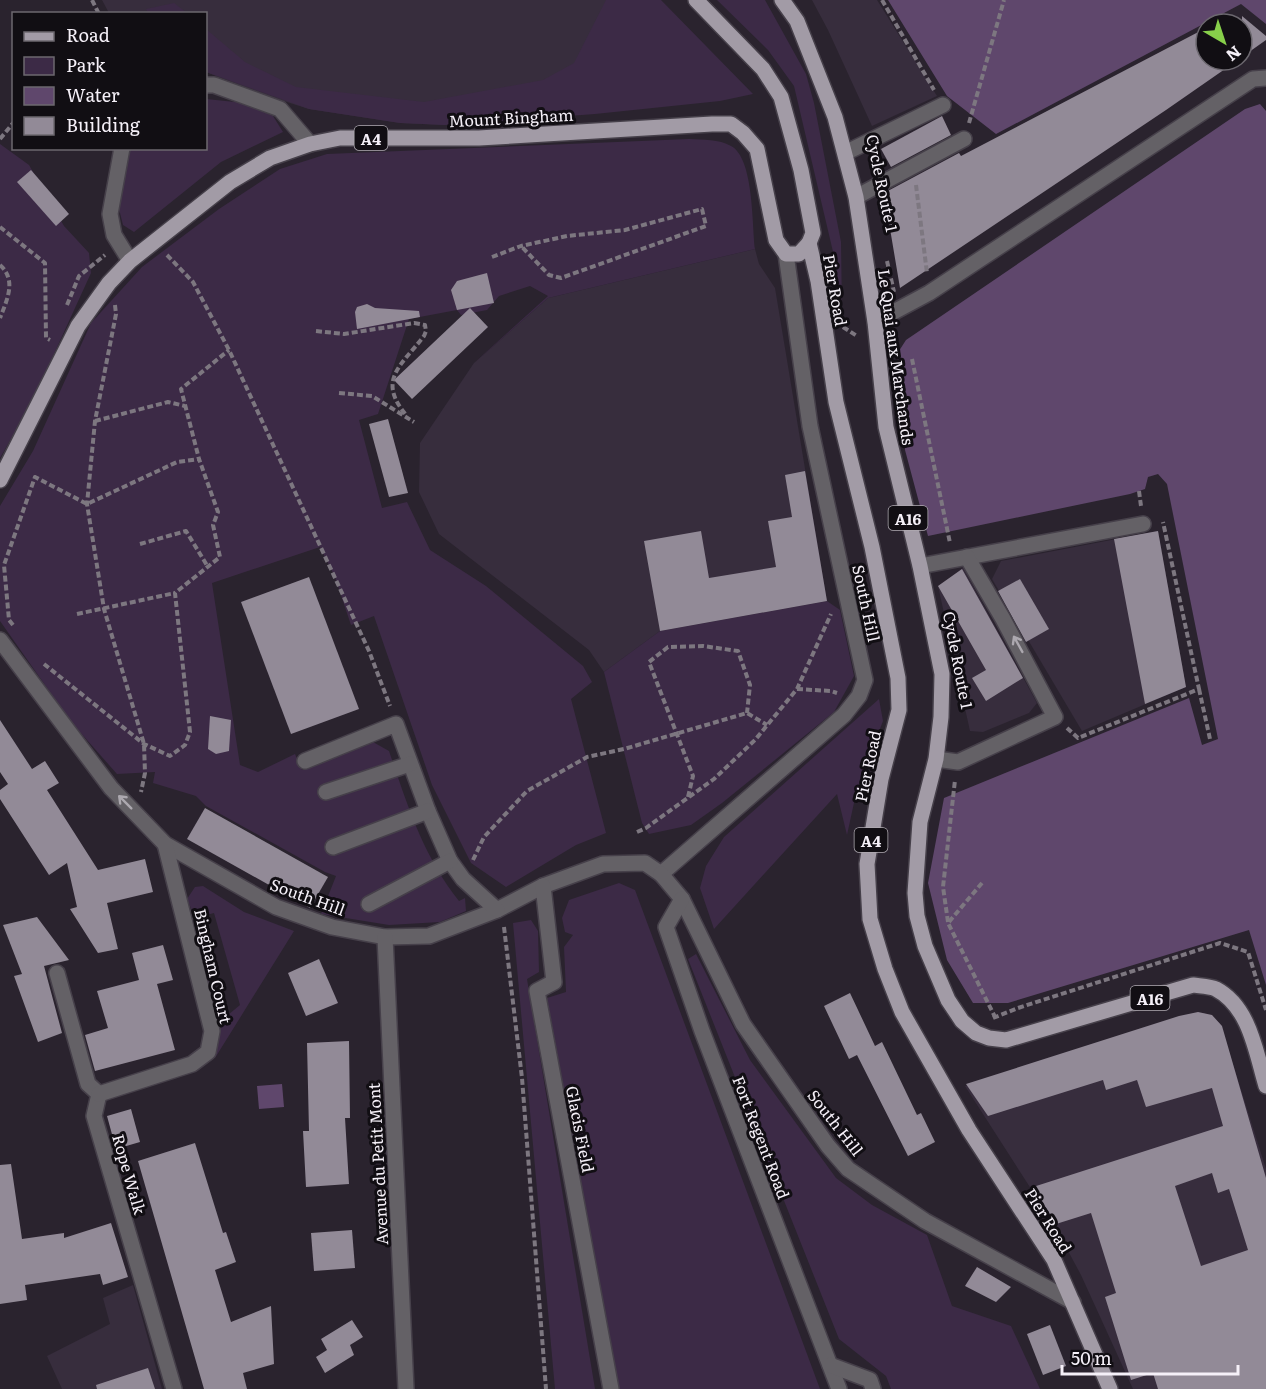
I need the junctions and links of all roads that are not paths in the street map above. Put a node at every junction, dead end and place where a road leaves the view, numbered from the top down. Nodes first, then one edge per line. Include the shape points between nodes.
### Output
1 (696, 0) edge
2 (782, 0) edge
3 (1266, 78) edge
4 (207, 85) edge
5 (943, 105) road end
6 (964, 139) road end
7 (310, 144) junction
8 (122, 150) edge
9 (845, 153) junction
10 (856, 197) junction
11 (809, 243) junction
12 (786, 254) junction
13 (130, 261) junction
14 (875, 322) junction
15 (0, 480) edge
16 (1143, 524) road end
17 (961, 559) junction
18 (920, 566) junction
19 (0, 639) edge
20 (936, 759) junction
21 (305, 761) dead end
22 (410, 764) junction
23 (326, 792) dead end
24 (428, 811) junction
25 (165, 844) junction
26 (333, 847) dead end
27 (450, 861) junction
28 (661, 874) junction
29 (543, 886) junction
30 (682, 900) junction
31 (369, 904) dead end
32 (497, 910) junction
33 (385, 937) junction
34 (57, 973) dead end
35 (1266, 1086) edge
36 (99, 1094) junction
37 (1073, 1302) junction
38 (830, 1365) junction
39 (174, 1389) edge
40 (406, 1389) edge
41 (611, 1389) edge
42 (839, 1389) edge
43 (873, 1389) edge
44 (1110, 1389) edge

1 - 11 main road via 763,69 781,97 808,203 813,233
2 - 9 main road, Le Quai aux Marchands / A16 via 797,21
3 - 14 street via 1253,79 929,293
4 - 7 street via 280,109
5 - 9 street
6 - 10 street
7 - 12 main road, Mount Bingham / A4 via 340,138 479,138 731,124 757,149 776,240
7 - 13 main road, Mount Bingham / A4 via 270,158 230,182
8 - 13 street via 110,214 114,235
9 - 10 main road, Le Quai aux Marchands / A16
10 - 14 main road, Le Quai aux Marchands / A16
11 - 12 main road via 799,254
11 - 37 main road, Pier Road / A4 via 836,402 872,547 898,678 898,710 880,779 867,864 870,919 902,1012 969,1130 1044,1241
12 - 28 street, South Hill via 810,426 865,680 844,715
13 - 15 main road, Mount Bingham / A4 via 78,326
14 - 18 main road, Le Quai aux Marchands / A16 via 886,427
16 - 17 street
17 - 18 street
20 -> 17 street via 958,762 1055,717 1046,696
18 - 20 main road, Le Quai aux Marchands / A16 via 942,674
25 -> 19 street, South Hill via 111,788
20 - 35 main road, Le Quai aux Marchands / A16 via 920,822 917,916 948,1000 962,1021 976,1034 1006,1040 1194,985 1215,988 1233,1003 1246,1022
21 - 22 street via 396,724
22 - 23 street
22 - 24 street
24 - 26 street
24 - 27 street
25 - 33 street, South Hill via 276,907 332,927
25 - 36 street, Bingham Court via 212,1031 208,1052 192,1064
27 - 31 street
27 - 32 street via 463,879
28 - 29 street, South Hill via 645,863 603,864
28 - 30 street, South Hill
29 - 32 street, South Hill
29 - 41 street, Glacis Field via 554,982 537,991
30 - 37 street, South Hill via 743,1024 848,1169 925,1221
30 - 38 street, Fort Regent Road via 666,927
32 - 33 street, South Hill via 429,936
33 - 40 street, Avenue du Petit Mont
34 - 36 street via 88,1084
36 - 39 street, Rope Walk via 94,1116
37 - 44 main road, Pier Road / A4
38 - 42 street, Fort Regent Road
38 - 43 street via 870,1380

